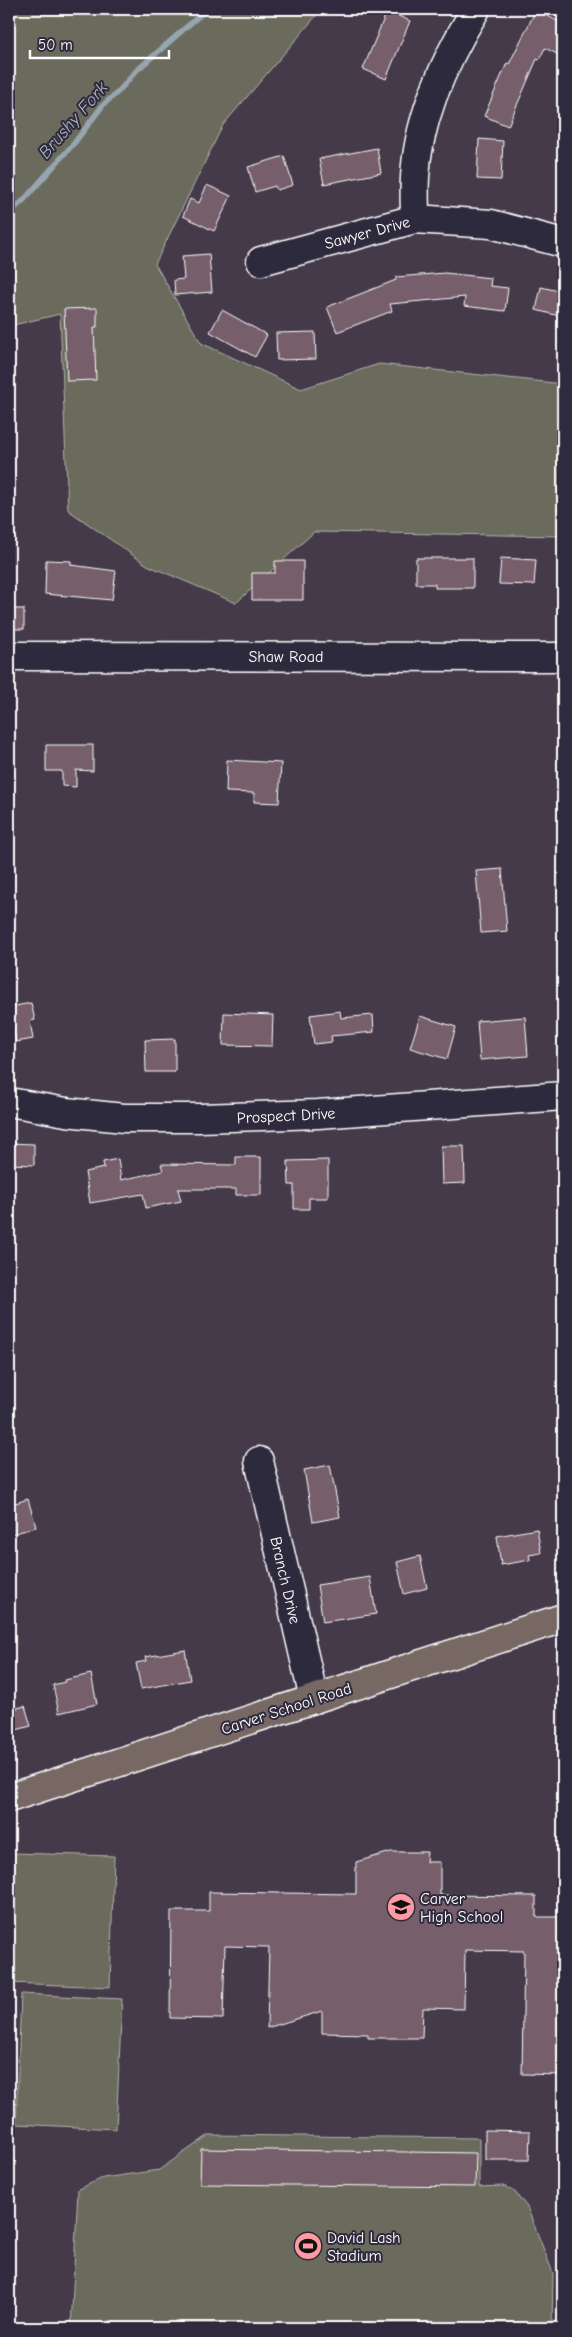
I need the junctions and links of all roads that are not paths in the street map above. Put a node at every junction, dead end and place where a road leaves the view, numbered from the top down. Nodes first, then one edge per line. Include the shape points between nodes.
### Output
1 (476, 9) edge
2 (416, 219) junction
3 (563, 243) edge
4 (260, 261) dead end
5 (9, 656) edge
6 (563, 657) edge
7 (563, 1096) edge
8 (9, 1102) edge
9 (259, 1461) dead end
10 (563, 1618) edge
11 (314, 1699) junction
12 (9, 1798) edge

1 - 2 street via 443,71 428,111 415,176
2 - 3 street, Sawyer Drive via 490,224
2 - 4 street, Sawyer Drive
5 - 6 street, Shaw Road
7 - 8 street, Prospect Drive via 318,1114 200,1118 124,1118
9 - 11 street, Branch Drive
10 - 11 main road, Carver School Road
11 - 12 main road, Carver School Road

